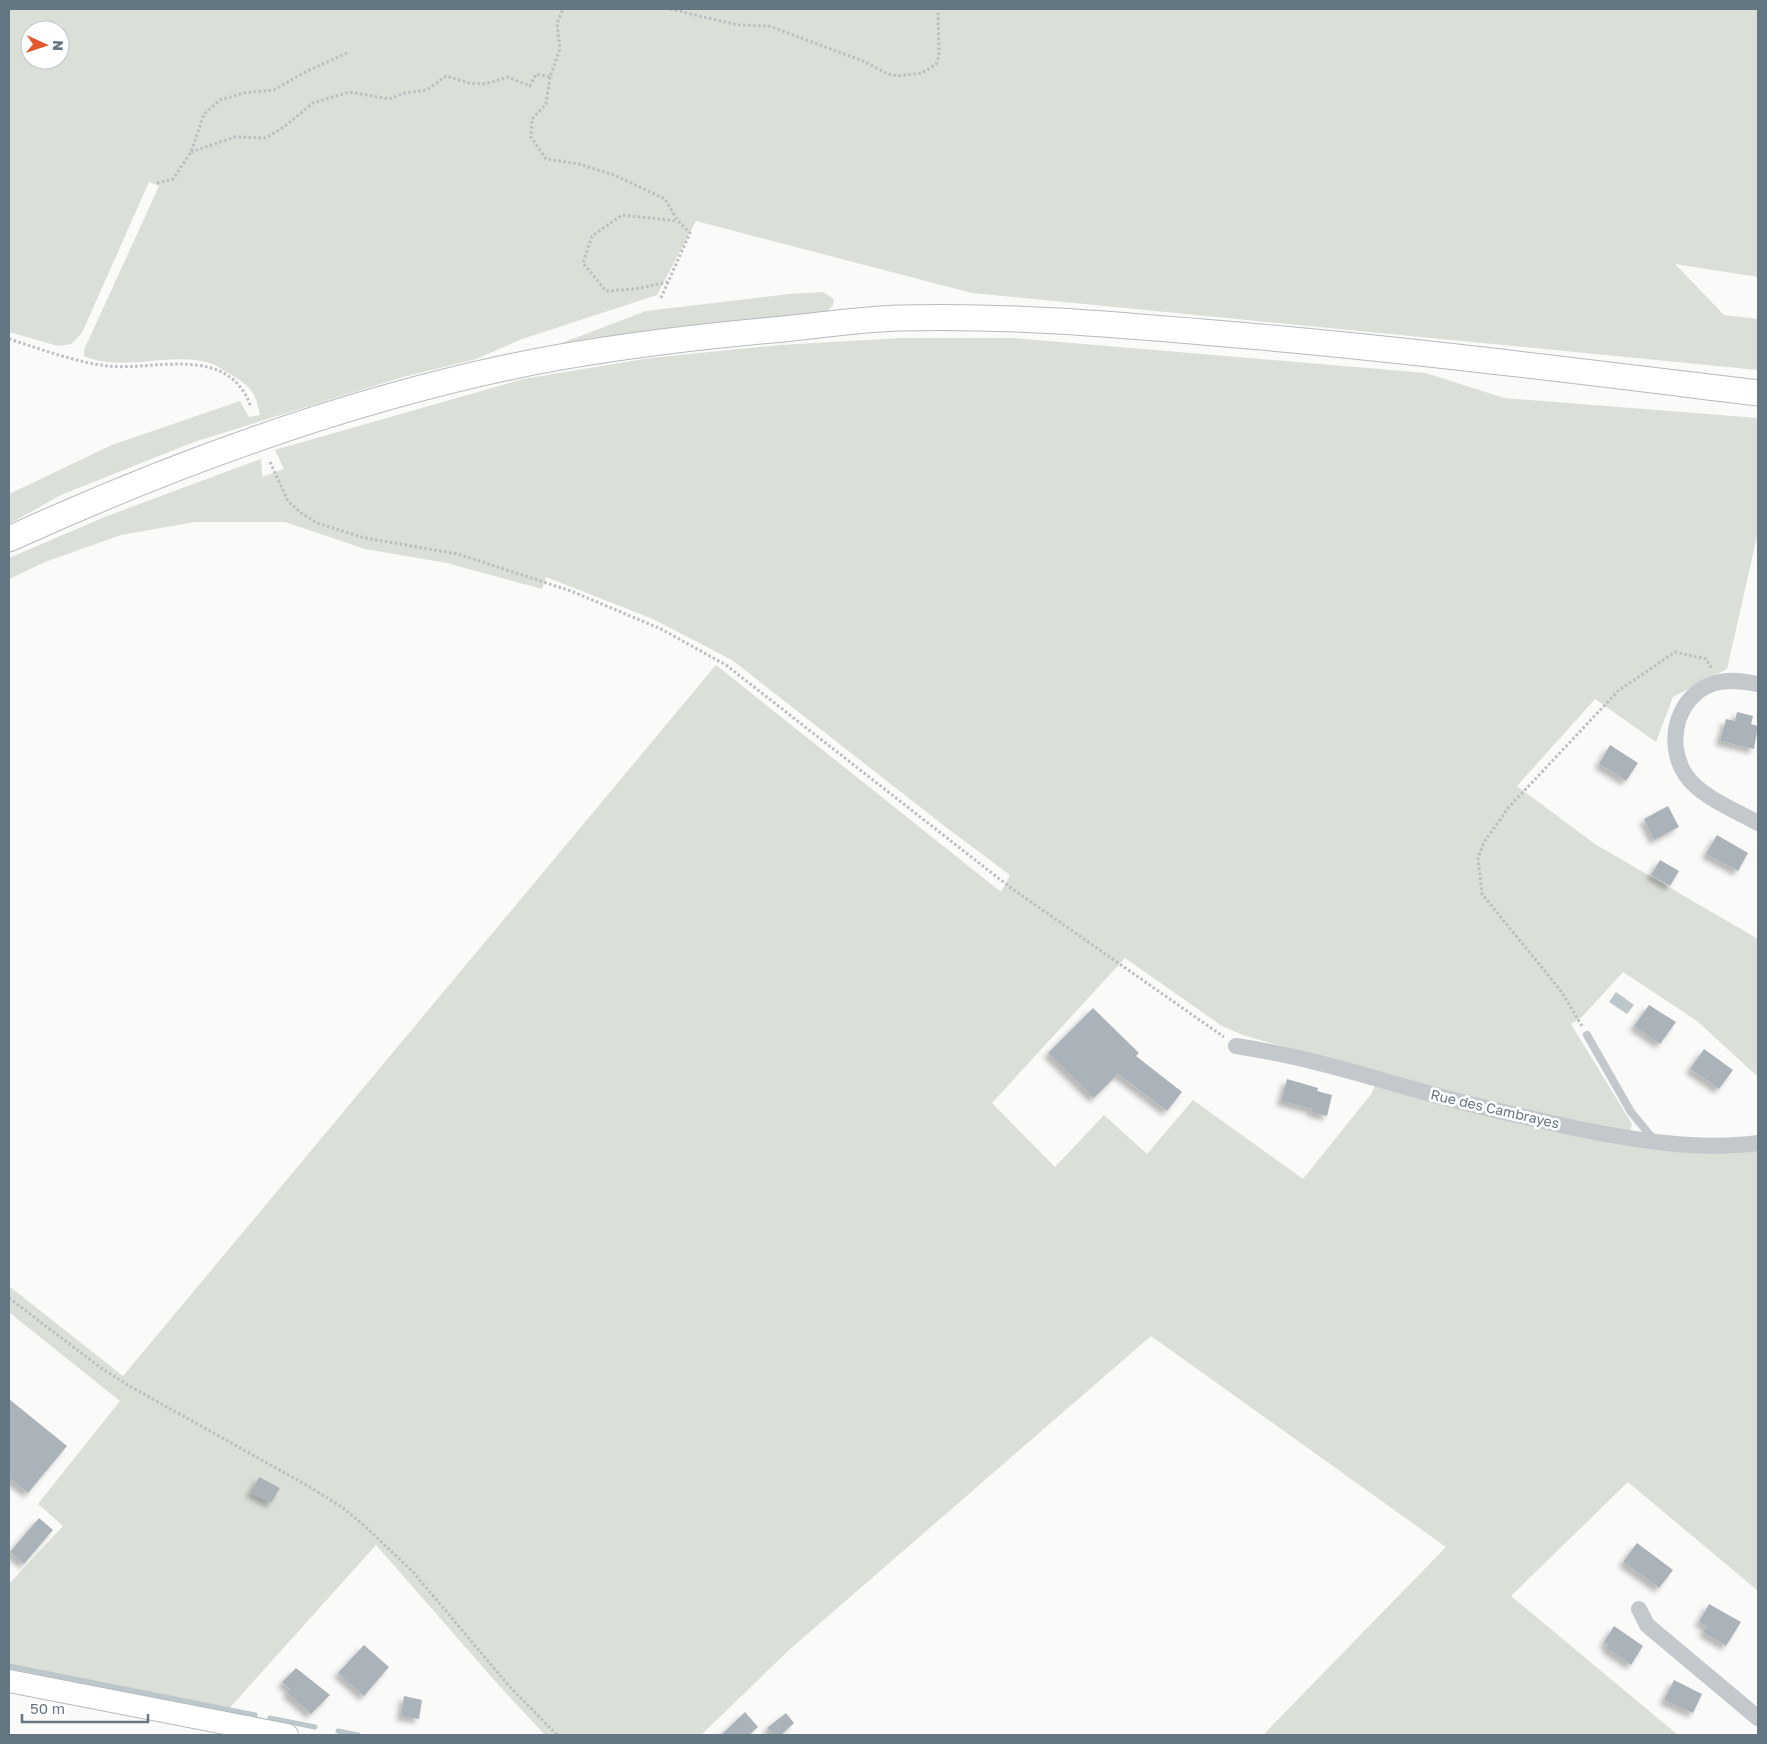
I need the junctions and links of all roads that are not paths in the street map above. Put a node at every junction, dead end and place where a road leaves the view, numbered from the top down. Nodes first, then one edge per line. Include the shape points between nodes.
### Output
1 (1758, 393) edge
2 (9, 539) edge
3 (1758, 684) edge
4 (1758, 823) edge
5 (1587, 1035) road end
6 (1236, 1046) road end
7 (1656, 1142) junction
8 (1758, 1143) edge
9 (1639, 1609) dead end
10 (9, 1682) edge
11 (1758, 1718) edge
12 (286, 1735) edge

1 - 2 main road via 1293,339 1029,320 898,318 697,337 512,366 423,388 335,412 174,469 85,504
3 - 4 street via 1719,682 1699,692 1683,707 1676,725 1676,751 1685,774 1702,791
5 - 7 lane via 1631,1112
6 - 7 street, Rue des Cambrayes via 1320,1062 1488,1108
7 - 8 street, Rue des Cambrayes via 1737,1146
9 - 11 street via 1647,1625
10 - 12 street

